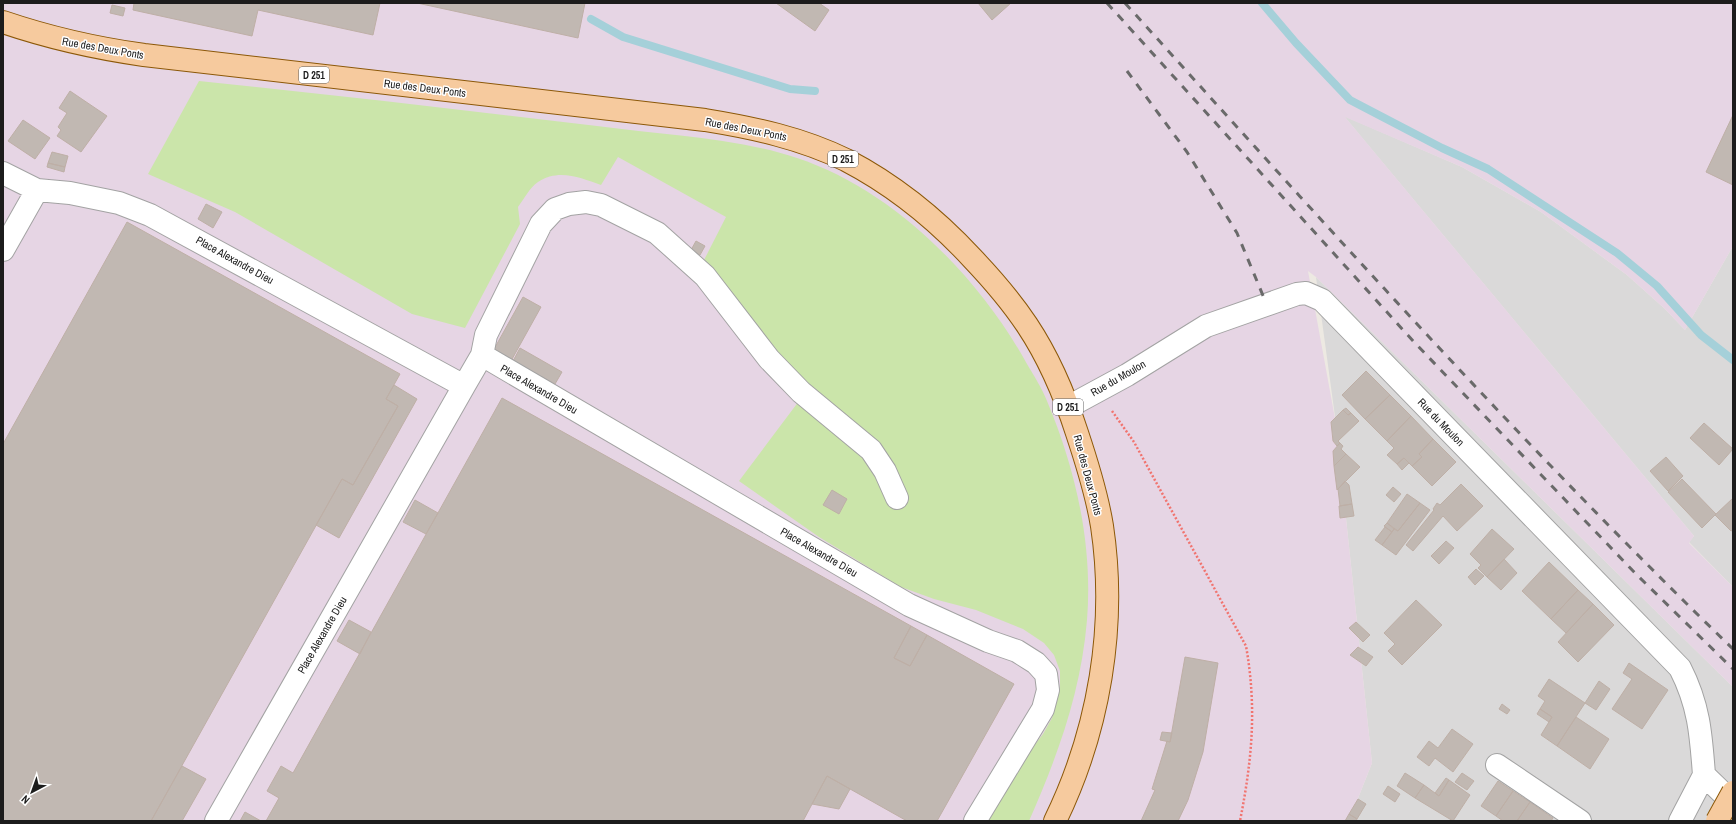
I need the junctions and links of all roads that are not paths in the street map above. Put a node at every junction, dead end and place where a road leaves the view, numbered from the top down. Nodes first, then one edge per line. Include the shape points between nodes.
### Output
1 (3, 22) edge
2 (3, 173) edge
3 (36, 190) junction
4 (3, 250) edge
5 (482, 355) junction
6 (464, 386) junction
7 (1068, 407) junction
8 (897, 498) dead end
9 (1497, 765) dead end
10 (1704, 775) junction
11 (1733, 792) edge
12 (1733, 803) edge
13 (216, 821) edge
14 (975, 821) edge
15 (1055, 821) edge
16 (1580, 821) edge
17 (1680, 821) edge
18 (1717, 821) edge

1 - 7 main road, Rue des Deux Ponts / D 251 via 45,36 106,50 705,120 750,127 804,142 881,179 914,202 962,246 1010,300 1028,327 1044,354
2 - 3 street, Place Alexandre Dieu
3 - 4 street
3 - 6 street, Place Alexandre Dieu via 70,193 119,203 150,215
5 - 6 street, Place Alexandre Dieu
5 - 8 street via 486,335 541,224 555,209 569,204 586,202 601,205 657,233 705,276 768,359 801,392 871,450 885,471
5 - 14 street, Place Alexandre Dieu via 909,605 988,641 1017,651 1036,663 1046,674 1048,690 1043,709
6 - 13 street, Place Alexandre Dieu
7 - 10 street, Rue du Moulon via 1186,337 1218,321 1297,294 1314,295 1322,300 1680,668 1691,691 1700,728
7 - 15 main road, Rue des Deux Ponts / D 251 via 1094,489 1102,525 1106,559 1106,640 1092,722 1079,766
9 - 16 street
10 - 12 street
10 - 17 street
11 - 18 main road, bridge

